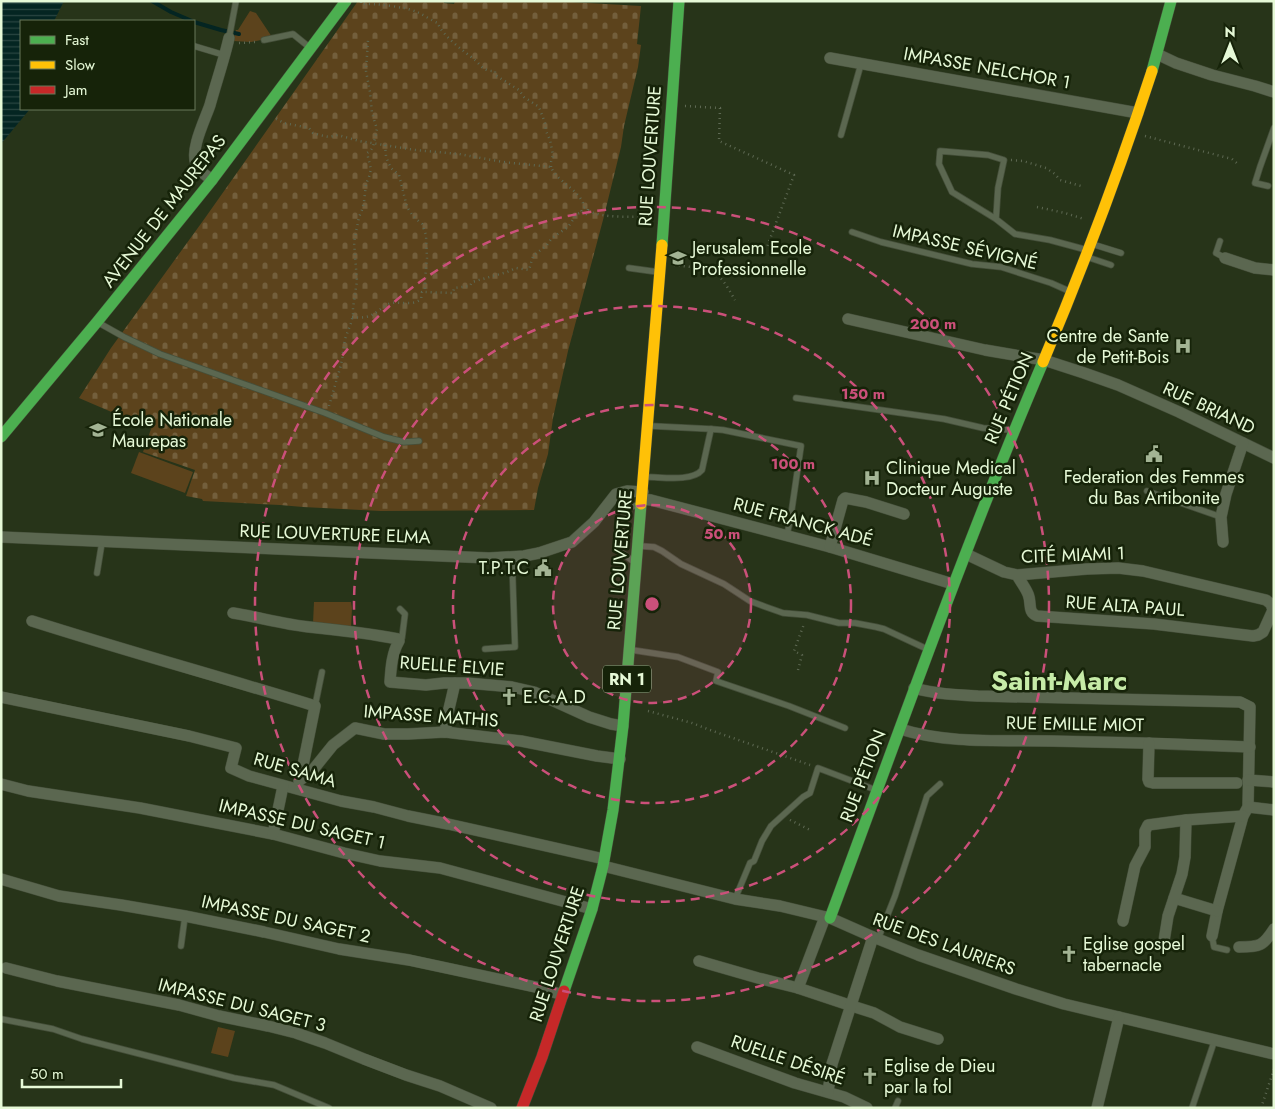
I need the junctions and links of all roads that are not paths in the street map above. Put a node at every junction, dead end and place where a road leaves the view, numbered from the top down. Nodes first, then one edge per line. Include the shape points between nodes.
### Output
1 (236, 1) edge
2 (346, 1) edge
3 (679, 1) edge
4 (1170, 1) edge
5 (229, 36) joint
6 (264, 40) road end
7 (195, 46) edge
8 (311, 48) junction
9 (1157, 54) junction
10 (224, 55) junction
11 (830, 58) dead end
12 (861, 64) junction
13 (1274, 92) edge
14 (1138, 114) junction
15 (1274, 128) edge
16 (842, 135) dead end
17 (212, 180) junction
18 (1268, 186) dead end
19 (996, 219) junction
20 (852, 232) dead end
21 (1220, 241) dead end
22 (1085, 249) junction
23 (1120, 253) dead end
24 (1224, 258) joint
25 (1111, 265) dead end
26 (629, 268) dead end
27 (660, 268) junction
28 (1274, 270) edge
29 (1071, 292) junction
30 (848, 319) dead end
31 (97, 322) junction
32 (1044, 360) junction
33 (796, 398) dead end
34 (648, 426) junction
35 (711, 429) junction
36 (1014, 430) junction
37 (1, 437) edge
38 (420, 441) dead end
39 (1243, 443) junction
40 (1274, 458) edge
41 (644, 476) junction
42 (1148, 491) dead end
43 (647, 500) junction
44 (904, 514) dead end
45 (1221, 517) junction
46 (787, 535) junction
47 (1, 537) edge
48 (102, 542) junction
49 (1223, 542) dead end
50 (638, 546) junction
51 (830, 547) junction
52 (966, 554) junction
53 (512, 558) junction
54 (637, 564) junction
55 (96, 573) dead end
56 (1017, 575) junction
57 (953, 584) junction
58 (400, 609) dead end
59 (232, 613) dead end
60 (32, 622) dead end
61 (1258, 635) joint
62 (400, 641) junction
63 (485, 648) dead end
64 (929, 649) junction
65 (630, 650) junction
66 (322, 672) dead end
67 (455, 683) junction
68 (914, 688) junction
69 (1, 696) edge
70 (315, 706) junction
71 (623, 726) junction
72 (845, 728) dead end
73 (900, 729) junction
74 (445, 732) junction
75 (1149, 743) junction
76 (1250, 747) junction
77 (620, 759) junction
78 (1243, 782) junction
79 (1274, 782) edge
80 (1, 784) edge
81 (940, 784) dead end
82 (292, 785) junction
83 (876, 790) junction
84 (1274, 810) edge
85 (1245, 812) junction
86 (1186, 820) junction
87 (273, 834) junction
88 (604, 863) junction
89 (1, 879) edge
90 (1174, 898) junction
91 (734, 899) junction
92 (592, 909) junction
93 (1217, 911) junction
94 (185, 916) junction
95 (827, 917) junction
96 (1123, 921) dead end
97 (1274, 929) edge
98 (1212, 936) joint
99 (876, 938) junction
100 (1164, 941) dead end
101 (180, 946) dead end
102 (1239, 947) dead end
103 (1227, 950) dead end
104 (699, 960) dead end
105 (6, 968) dead end
106 (798, 988) junction
107 (563, 995) junction
108 (852, 1006) junction
109 (1119, 1017) junction
110 (1, 1019) edge
111 (938, 1039) dead end
112 (1215, 1039) junction
113 (697, 1047) dead end
114 (1274, 1054) edge
115 (828, 1092) junction
116 (898, 1101) dead end
117 (329, 1108) edge
118 (491, 1108) edge
119 (522, 1108) edge
120 (866, 1108) edge
121 (895, 1108) edge
122 (1097, 1108) edge
123 (1192, 1108) edge

1 - 5 lane
2 - 8 street, AVENUE DE MAUREPAS
3 - 27 street, RUE LOUVERTURE / RN 1
4 - 9 street, RUE PÉTION
5 - 10 street
6 - 8 lane via 293,34
7 - 10 lane
8 - 17 street, AVENUE DE MAUREPAS
9 - 13 street via 1203,72
9 - 14 street, RUE PÉTION
10 - 17 street via 194,156 198,169
11 - 12 street, IMPASSE NELCHOR 1
12 - 14 street, IMPASSE NELCHOR 1
12 - 16 lane
14 - 22 street, RUE PÉTION
15 - 18 lane via 1255,183
17 - 31 street, AVENUE DE MAUREPAS
19 - 19 lane via 952,192 939,164 940,151 988,155 1004,160
19 - 22 lane via 1015,234
20 - 29 lane, IMPASSE SÉVIGNÉ via 972,264 1001,268
21 - 24 lane via 1216,252
22 - 23 lane
22 - 25 lane
22 - 29 street, RUE PÉTION
24 - 28 street
26 - 27 lane
27 - 34 street, RUE LOUVERTURE / RN 1
29 - 32 street, RUE PÉTION
30 - 32 street, RUE BRIAND
31 - 37 street, AVENUE DE MAUREPAS
31 - 38 lane via 160,354 326,412 384,437 404,442
32 - 36 street, RUE PÉTION
32 - 39 street, RUE BRIAND via 1118,385
33 - 36 lane via 944,419 983,428
34 - 35 lane
34 - 41 street, RUE LOUVERTURE / RN 1
35 - 41 lane via 698,475
35 - 46 lane via 801,446
36 - 52 street, RUE PÉTION
39 - 40 street, RUE BRIAND
39 - 45 street
41 - 43 street, RUE LOUVERTURE / RN 1
42 - 45 lane
43 - 46 street, RUE FRANCK ADÉ
43 - 50 street, RUE LOUVERTURE / RN 1
43 - 53 street, RUE LOUVERTURE ELMA via 627,491 616,494 594,522 572,542
43 - 54 lane via 625,508 617,549
44 - 51 street via 845,498
45 - 49 street
46 - 51 street, RUE FRANCK ADÉ
47 - 48 street, RUE LOUVERTURE ELMA
48 - 53 street, RUE LOUVERTURE ELMA
48 - 55 lane
50 - 54 street, RUE LOUVERTURE / RN 1
50 - 64 lane via 654,547 759,605 783,613 884,629
51 - 57 street, RUE FRANCK ADÉ
52 - 56 street, CITÉ MIAMI 1
52 - 57 street, RUE PÉTION
53 - 63 lane via 515,647
54 - 65 street, RUE LOUVERTURE / RN 1
56 - 61 street, RUE ALTA PAUL via 1029,595 1030,611 1037,616
56 - 61 street, CITÉ MIAMI 1 via 1118,568 1266,600 1273,610 1263,632
57 - 64 street, RUE PÉTION
58 - 62 lane via 405,614
59 - 62 street, RUELLE ELVIE
60 - 70 street
62 - 67 street, RUELLE ELVIE via 395,649 390,682
64 - 68 street, RUE PÉTION
65 - 71 street, RUE LOUVERTURE / RN 1
65 - 72 lane via 678,657 718,672 716,681
66 - 70 lane
67 - 71 street, RUELLE ELVIE via 534,692 589,717
67 - 74 street
68 - 73 street, RUE PÉTION
68 - 76 street via 978,696 1240,702 1250,707
69 - 82 street, RUE SAMA via 236,748 232,768 249,776
70 - 82 street
71 - 77 street, RUE LOUVERTURE / RN 1
73 - 75 street, RUE EMILLE MIOT via 949,739
73 - 83 street, RUE PÉTION
74 - 77 street, IMPASSE MATHIS via 521,741
74 - 82 street, IMPASSE MATHIS via 384,734 355,728 333,745 312,771
75 - 76 street, RUE EMILLE MIOT
75 - 78 street via 1149,782
76 - 78 street
77 - 88 street, RUE LOUVERTURE / RN 1
78 - 79 street
78 - 85 street
80 - 87 street, IMPASSE DU SAGET 1
81 - 99 lane via 927,796 894,896
82 - 87 street
82 - 88 street, RUE SAMA via 341,801
83 - 91 lane via 818,768 810,793 771,826
83 - 95 street, RUE PÉTION
84 - 85 street
85 - 86 street
85 - 93 street
86 - 90 street via 1185,857
86 - 96 street via 1148,825 1144,831 1144,847 1135,866
87 - 92 street, IMPASSE DU SAGET 1 via 344,853 440,868
88 - 91 street, RUE DES LAURIERS
88 - 92 street, RUE LOUVERTURE / RN 1
89 - 94 street, IMPASSE DU SAGET 2 via 59,896
90 - 93 street
90 - 100 street
91 - 95 street, RUE DES LAURIERS
92 - 107 street, RUE LOUVERTURE / RN 1
93 - 98 street
94 - 101 lane
94 - 107 street, IMPASSE DU SAGET 2 via 339,949 418,962
95 - 99 street, RUE DES LAURIERS
95 - 106 street
97 - 102 street via 1260,945
98 - 103 lane via 1214,947
99 - 108 street
99 - 109 street, RUE DES LAURIERS via 1016,989
104 - 106 street
105 - 118 street, IMPASSE DU SAGET 3 via 296,1034
106 - 108 street
107 - 119 street, RUE LOUVERTURE / RN 1
108 - 111 street
108 - 115 street via 832,1064
109 - 112 street, RUE DES LAURIERS
109 - 122 street
110 - 117 lane via 53,1029 234,1078 274,1085
112 - 114 street, RUE DES LAURIERS
112 - 123 lane
113 - 115 street, RUELLE DÉSIRÉ
115 - 120 street, RUELLE DÉSIRÉ
116 - 121 lane

